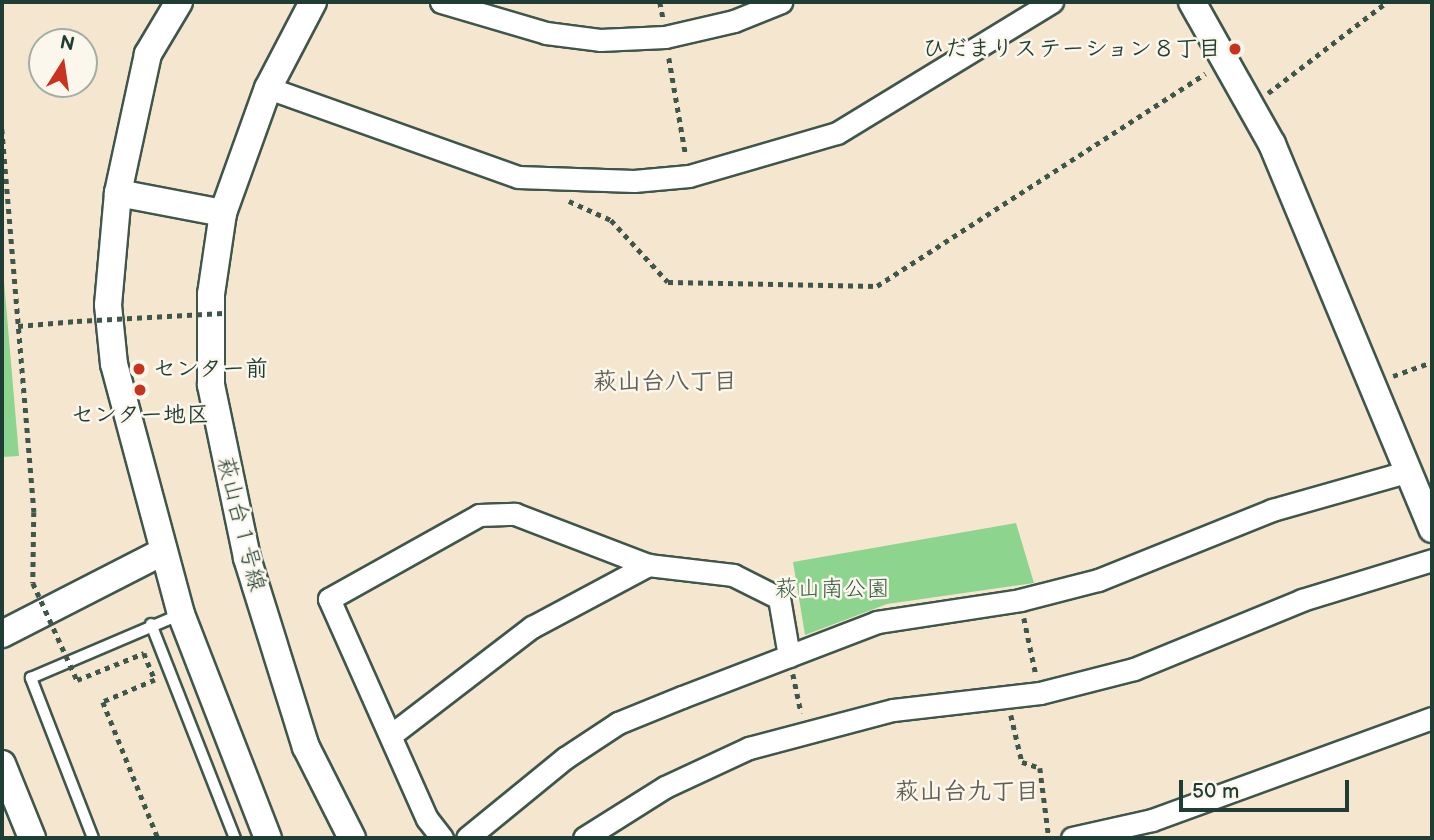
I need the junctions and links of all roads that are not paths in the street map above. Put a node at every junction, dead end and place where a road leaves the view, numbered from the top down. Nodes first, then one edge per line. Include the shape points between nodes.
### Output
1 (179, 2) edge
2 (313, 2) edge
3 (441, 2) edge
4 (781, 2) edge
5 (1052, 2) edge
6 (1192, 2) edge
7 (268, 88) junction
8 (118, 192) junction
9 (223, 213) junction
10 (1420, 485) edge
11 (1432, 528) edge
12 (162, 552) junction
13 (1432, 560) edge
14 (648, 565) junction
15 (181, 614) junction
16 (152, 624) junction
17 (2, 634) edge
18 (789, 656) junction
19 (1432, 718) edge
20 (391, 735) junction
21 (2, 764) edge
22 (32, 838) edge
23 (93, 838) edge
24 (235, 838) edge
25 (268, 838) edge
26 (352, 838) edge
27 (442, 838) edge
28 (467, 838) edge
29 (584, 838) edge
30 (1072, 838) edge

1 - 8 street via 148,54
2 - 7 street, 萩山台１号線
3 - 4 street via 546,33 600,40 666,37 734,21
5 - 7 street via 836,132 689,176 634,181 517,177
6 - 10 street via 1250,106
7 - 9 street, 萩山台１号線
8 - 9 street
8 - 12 street via 108,291 114,364
9 - 26 street, 萩山台１号線 via 211,294 211,385 224,464 306,747
10 - 11 street
10 - 18 street via 1272,510 1155,560 1020,600 902,615
12 - 15 street
12 - 17 street
13 - 29 street via 1303,600 1133,669 1040,693 893,710 804,730 697,770
14 - 18 street via 733,575 779,598
14 - 20 street via 531,627
14 - 20 street via 527,518 478,515 329,599
15 - 16 lane
15 - 25 street
16 - 23 lane via 31,678
16 - 24 lane
18 - 28 street via 618,723 528,786
19 - 30 street via 1152,820
20 - 27 street
21 - 22 street

